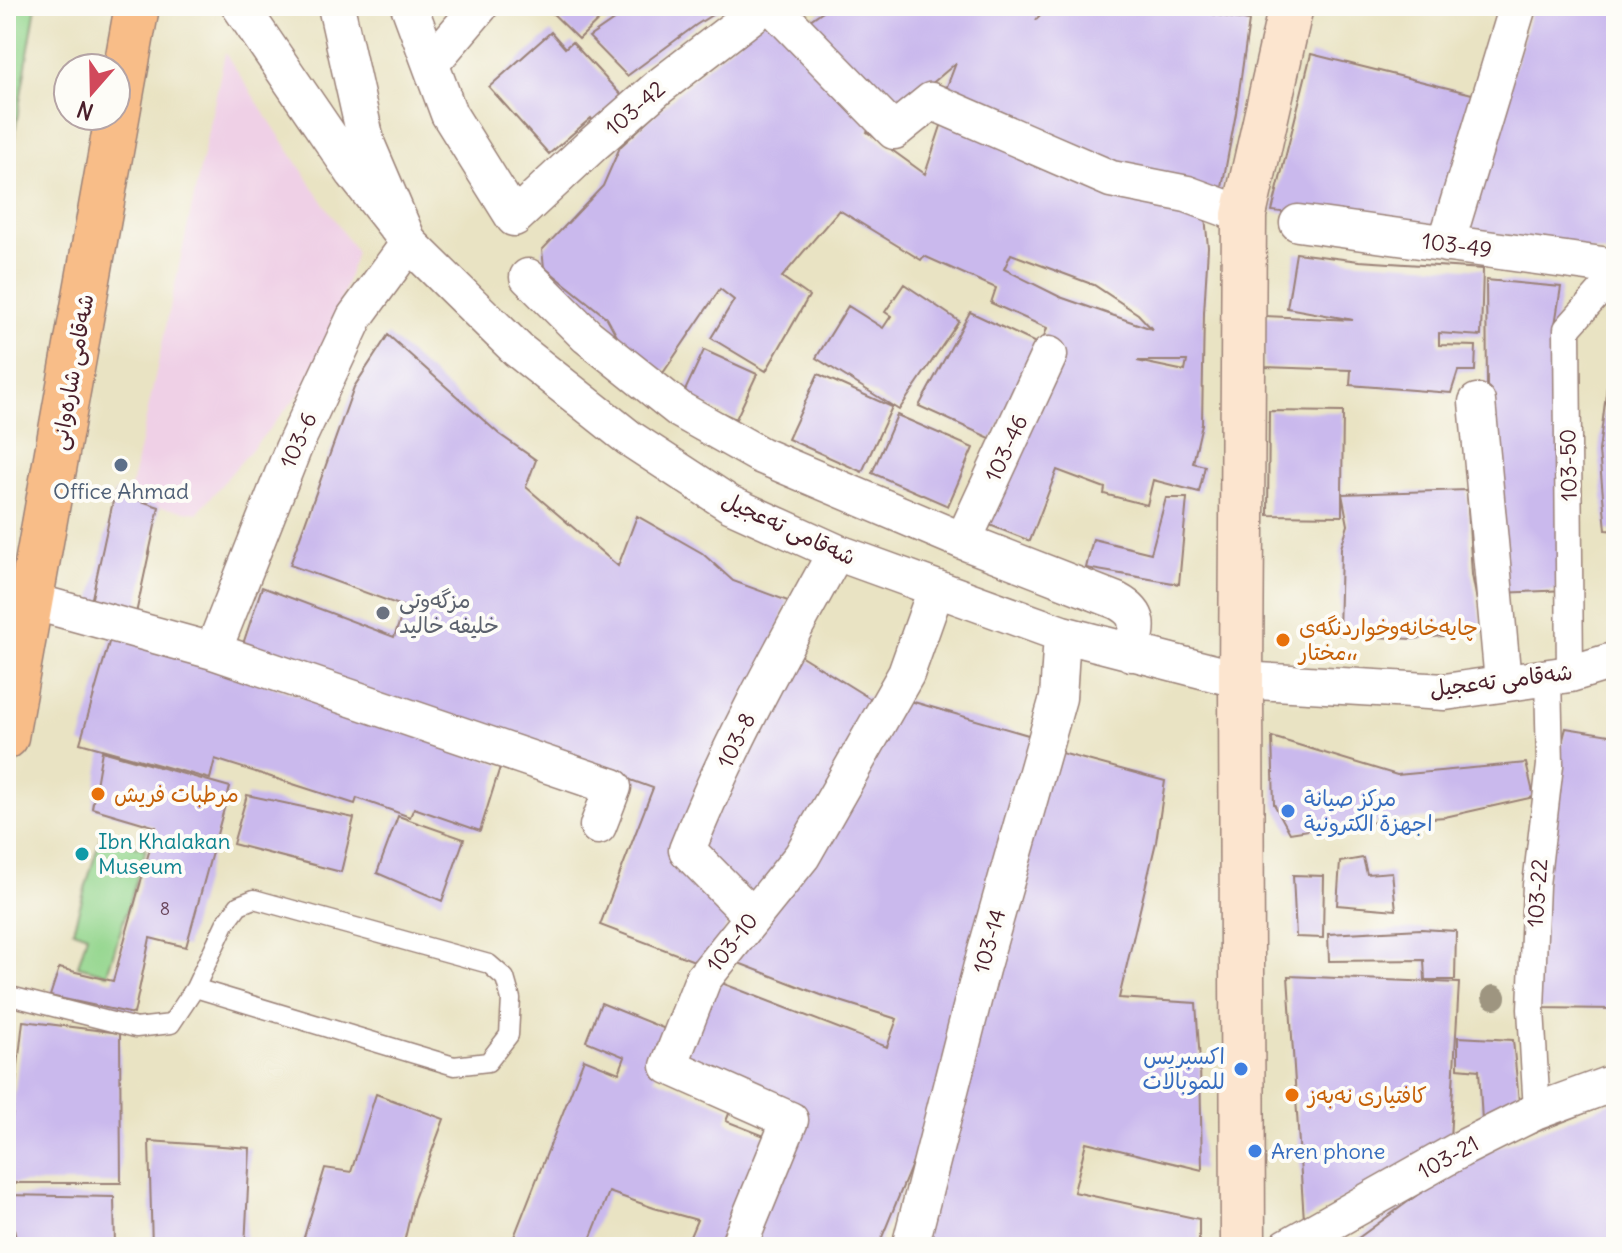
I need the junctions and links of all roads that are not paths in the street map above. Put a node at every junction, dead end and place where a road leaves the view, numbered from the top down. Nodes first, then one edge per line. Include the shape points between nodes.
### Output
1 (137, 6) edge
2 (240, 6) edge
3 (336, 6) edge
4 (409, 6) edge
5 (480, 6) edge
6 (764, 6) edge
7 (772, 6) edge
8 (1290, 6) edge
9 (1518, 6) edge
10 (432, 62) junction
11 (1244, 215) junction
12 (1298, 223) dead end
13 (409, 243) junction
14 (1446, 244) junction
15 (1616, 267) edge
16 (1616, 274) edge
17 (528, 277) dead end
18 (1049, 355) dead end
19 (1477, 402) dead end
20 (963, 541) junction
21 (836, 552) junction
22 (936, 589) junction
23 (31, 601) junction
24 (1062, 634) junction
25 (213, 651) junction
26 (1131, 653) junction
27 (1616, 660) edge
28 (1559, 675) junction
29 (1241, 680) junction
30 (1503, 682) junction
31 (6, 737) edge
32 (598, 826) dead end
33 (752, 916) junction
34 (195, 988) junction
35 (6, 995) edge
36 (1616, 1082) edge
37 (1537, 1111) junction
38 (738, 1247) edge
39 (910, 1247) edge
40 (1243, 1247) edge
41 (1287, 1247) edge

1 - 23 main road, شەقامی شارەوانی
2 - 13 street, شەقامی تەعجیل via 354,173
3 - 13 street, شەقامی تەعجیل via 367,145
4 - 10 street
5 - 10 street
6 - 10 street, 103-42 via 660,86 514,218 449,114
7 - 11 street via 894,131 931,101 1111,179 1187,194
8 - 11 main road
9 - 14 street
11 - 29 main road
12 - 14 street, 103-49
13 - 21 street, شەقامی تەعجیل via 518,350 629,438 730,504
13 - 25 street, 103-6 via 355,317 293,449
14 - 15 street, 103-49
16 - 28 street, 103-50 via 1567,329
17 - 20 street via 587,336 680,410 760,455
18 - 20 street, 103-46
19 - 30 street
20 - 26 street via 1132,609 1137,633
21 - 22 street, شەقامی تەعجیل
21 - 33 street, 103-8 via 756,698 687,850
22 - 24 street, شەقامی تەعجیل
22 - 33 street, 103-10 via 906,674 802,856
23 - 25 street
23 - 31 main road, شەقامی شارەوانی
24 - 26 street, شەقامی تەعجیل
24 - 39 street, 103-14 via 1058,698
25 - 32 street via 613,787
26 - 29 street, شەقامی تەعجیل
27 - 28 street, شەقامی تەعجیل
28 - 30 street, شەقامی تەعجیل
28 - 37 street, 103-22 via 1536,885 1531,1009
29 - 30 street, شەقامی تەعجیل via 1445,692
29 - 40 main road
33 - 38 street, 103-10 via 703,979 669,1066 790,1120
34 - 34 lane via 225,924 239,905 254,899 489,964 505,978 511,999 509,1035 488,1062 454,1066
34 - 35 lane via 171,1024 136,1028
36 - 37 street, 103-21
37 - 41 street, 103-21

